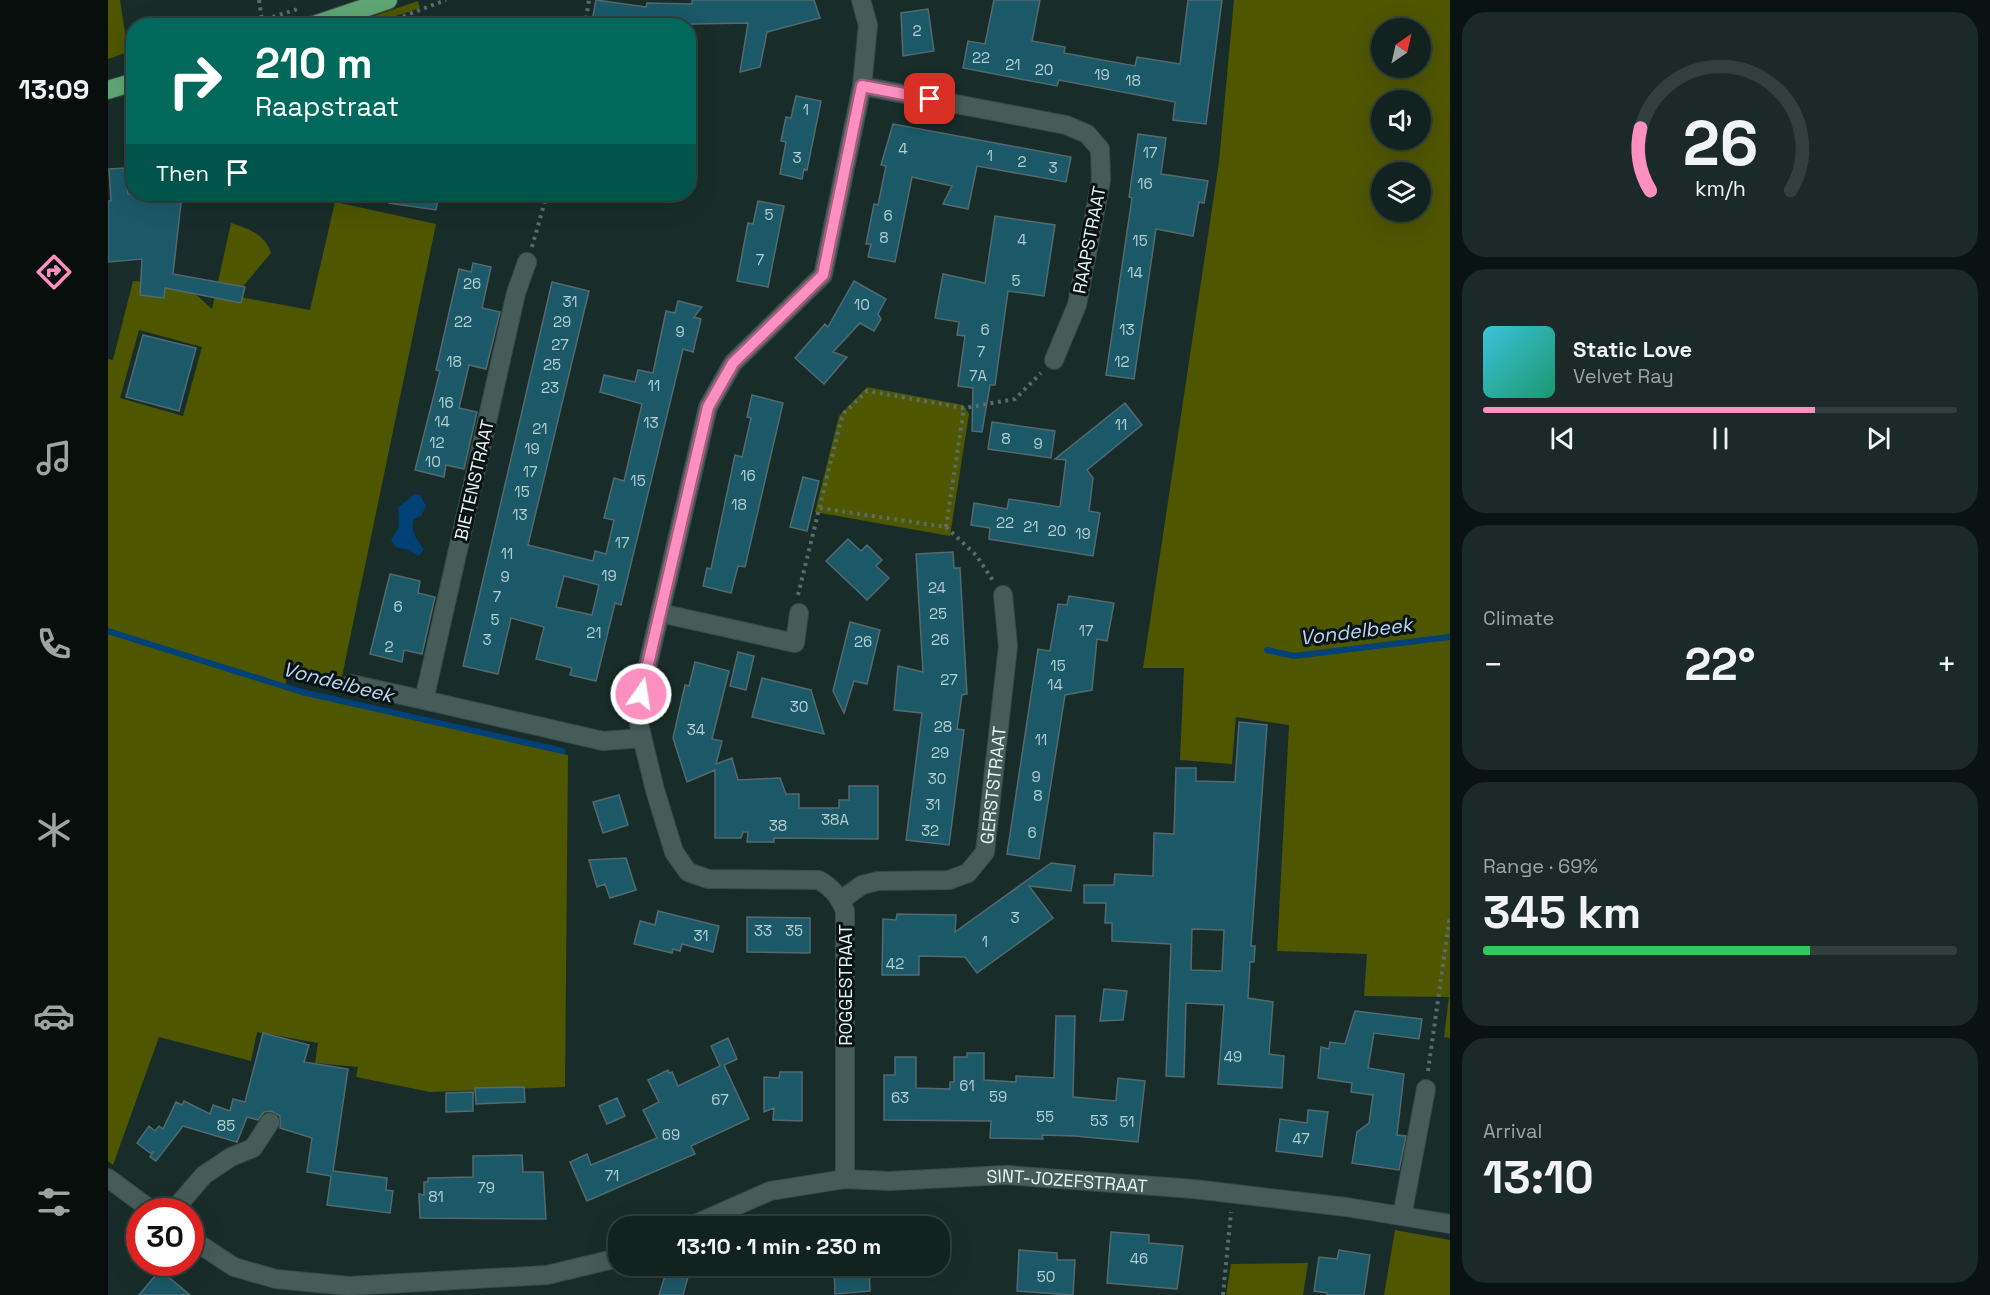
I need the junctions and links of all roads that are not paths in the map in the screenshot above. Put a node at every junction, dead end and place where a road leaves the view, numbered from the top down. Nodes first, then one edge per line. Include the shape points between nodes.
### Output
1 (388, 0) edge
2 (861, 0) edge
3 (335, 18) edge
4 (126, 84) edge
5 (862, 86) junction
6 (108, 90) edge
7 (527, 262) road end
8 (1054, 360) road end
9 (1003, 595) road end
10 (800, 613) road end
11 (660, 614) junction
12 (351, 684) dead end
13 (424, 700) junction
14 (642, 738) junction
15 (841, 900) junction
16 (1426, 1089) road end
17 (270, 1122) dead end
18 (108, 1178) edge
19 (844, 1179) junction
20 (135, 1198) edge
21 (184, 1198) edge
22 (714, 1216) edge
23 (1402, 1216) junction
24 (1450, 1224) edge
25 (204, 1247) edge
26 (608, 1260) edge

1 - 3 main road
2 - 5 street, ROGGESTRAAT via 868,25
4 - 6 main road
5 - 8 street, RAAPSTRAAT via 1066,125 1087,134 1100,149 1101,180 1077,305
5 - 11 street, ROGGESTRAAT via 823,275 733,363 708,407
7 - 13 street, BIETENSTRAAT via 516,293
9 - 15 street, GERSTSTRAAT via 1008,646 985,852 968,873 949,880 878,880 862,885
10 - 11 street via 795,643
11 - 14 street, ROGGESTRAAT via 641,694 638,720
12 - 13 street
13 - 14 street via 603,741
14 - 15 street, ROGGESTRAAT via 674,852 688,872 708,879 819,880
15 - 19 street, ROGGESTRAAT via 845,911
16 - 23 street
17 - 21 street via 253,1148 204,1175
18 - 20 street
19 - 22 street, SINT-JOZEFSTRAAT via 770,1191
19 - 23 street, SINT-JOZEFSTRAAT via 889,1181 1006,1175 1233,1194
23 - 24 street, SINT-JOZEFSTRAAT
25 - 26 street via 234,1267 276,1279 349,1286 547,1275

